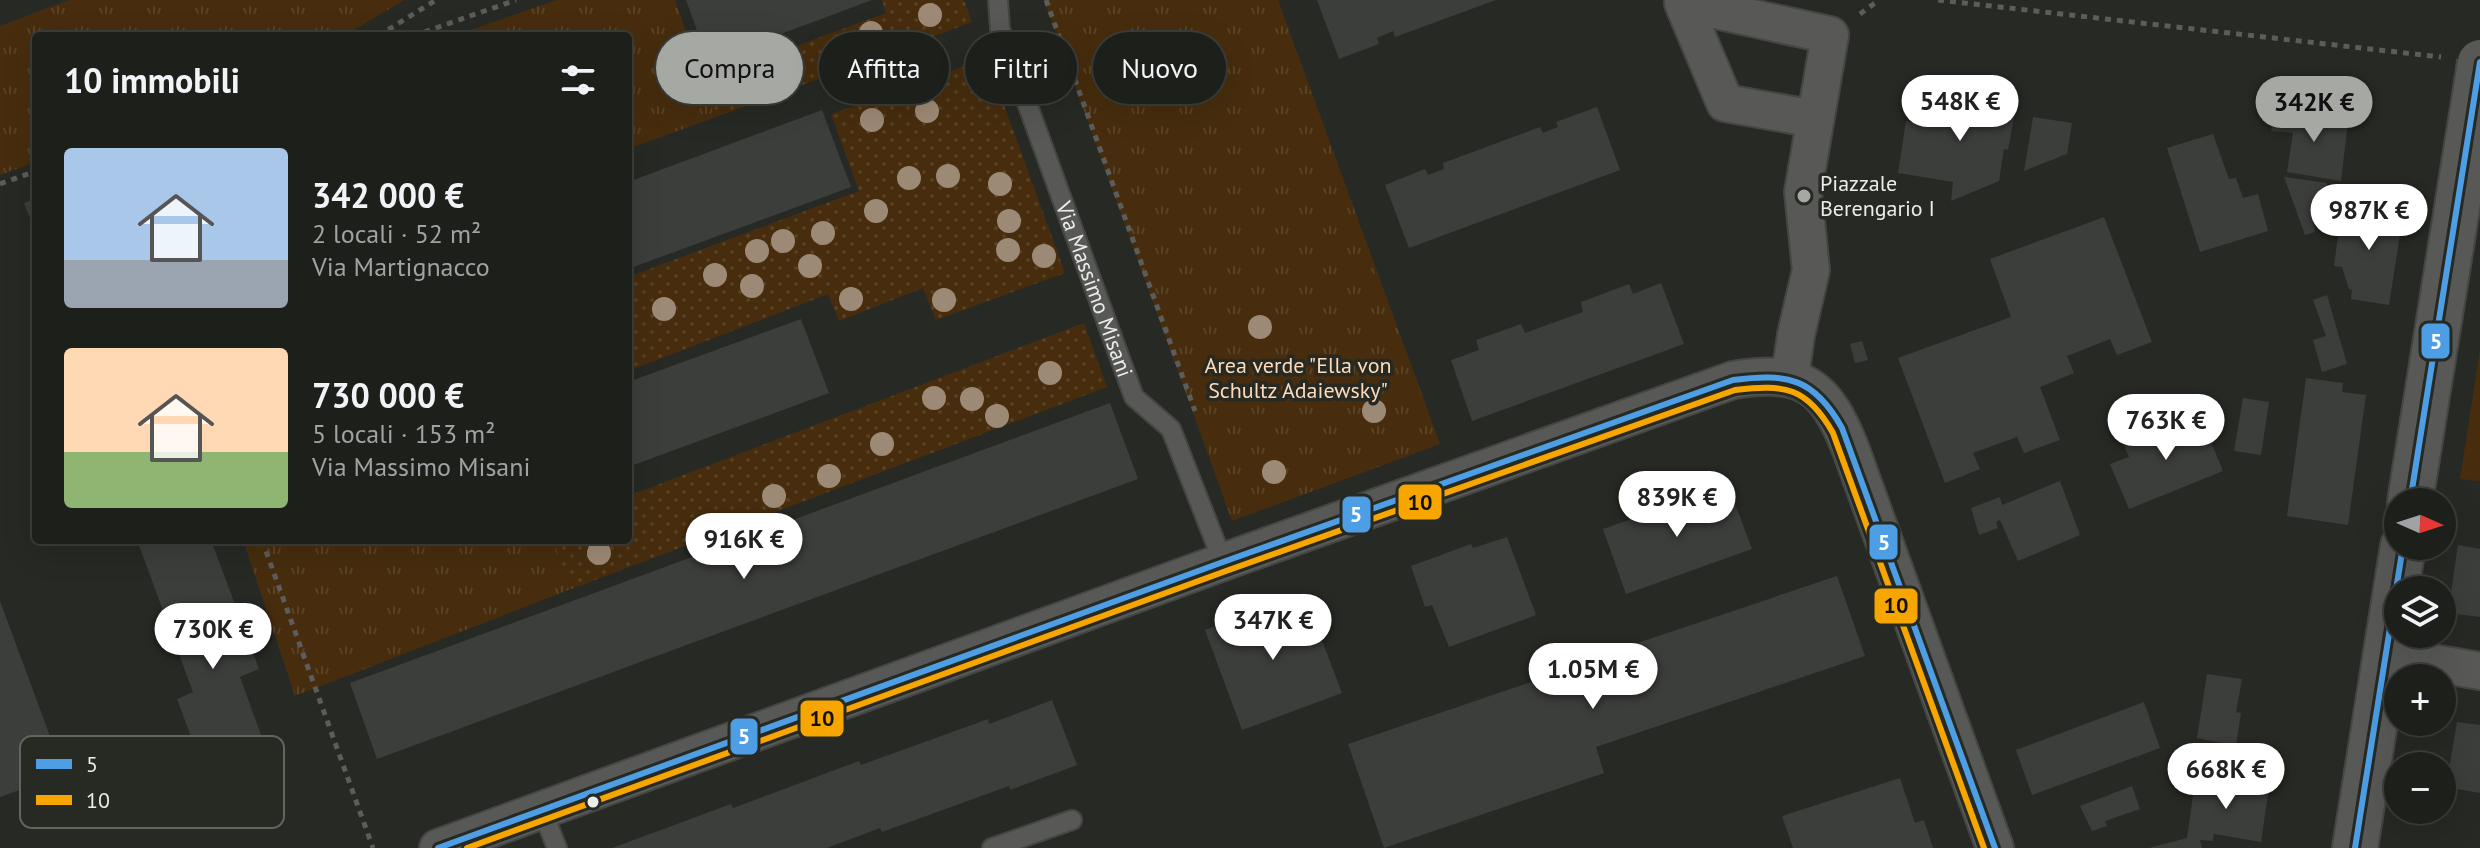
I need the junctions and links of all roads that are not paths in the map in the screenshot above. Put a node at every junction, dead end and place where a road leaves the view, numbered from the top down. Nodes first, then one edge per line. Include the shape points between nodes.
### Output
1 (998, 0) edge
2 (2467, 68) edge
3 (1815, 119) dead end
4 (1790, 377) junction
5 (2412, 488) edge
6 (2401, 560) edge
7 (1223, 562) junction
8 (2385, 655) junction
9 (2480, 671) edge
10 (542, 810) junction
11 (1072, 820) dead end
12 (438, 848) edge
13 (557, 848) edge
14 (992, 848) edge
15 (1995, 848) edge
16 (2355, 848) edge

1 - 7 lane, Via Massimo Misani via 1000,29 1134,397 1171,429
2 - 5 main road
3 - 4 street via 1803,192 1811,270
4 - 7 street via 1733,380
4 - 15 street via 1819,392 1843,430
6 - 8 main road
7 - 10 street
8 - 9 street
8 - 16 main road
10 - 12 street
10 - 13 lane
11 - 14 lane

